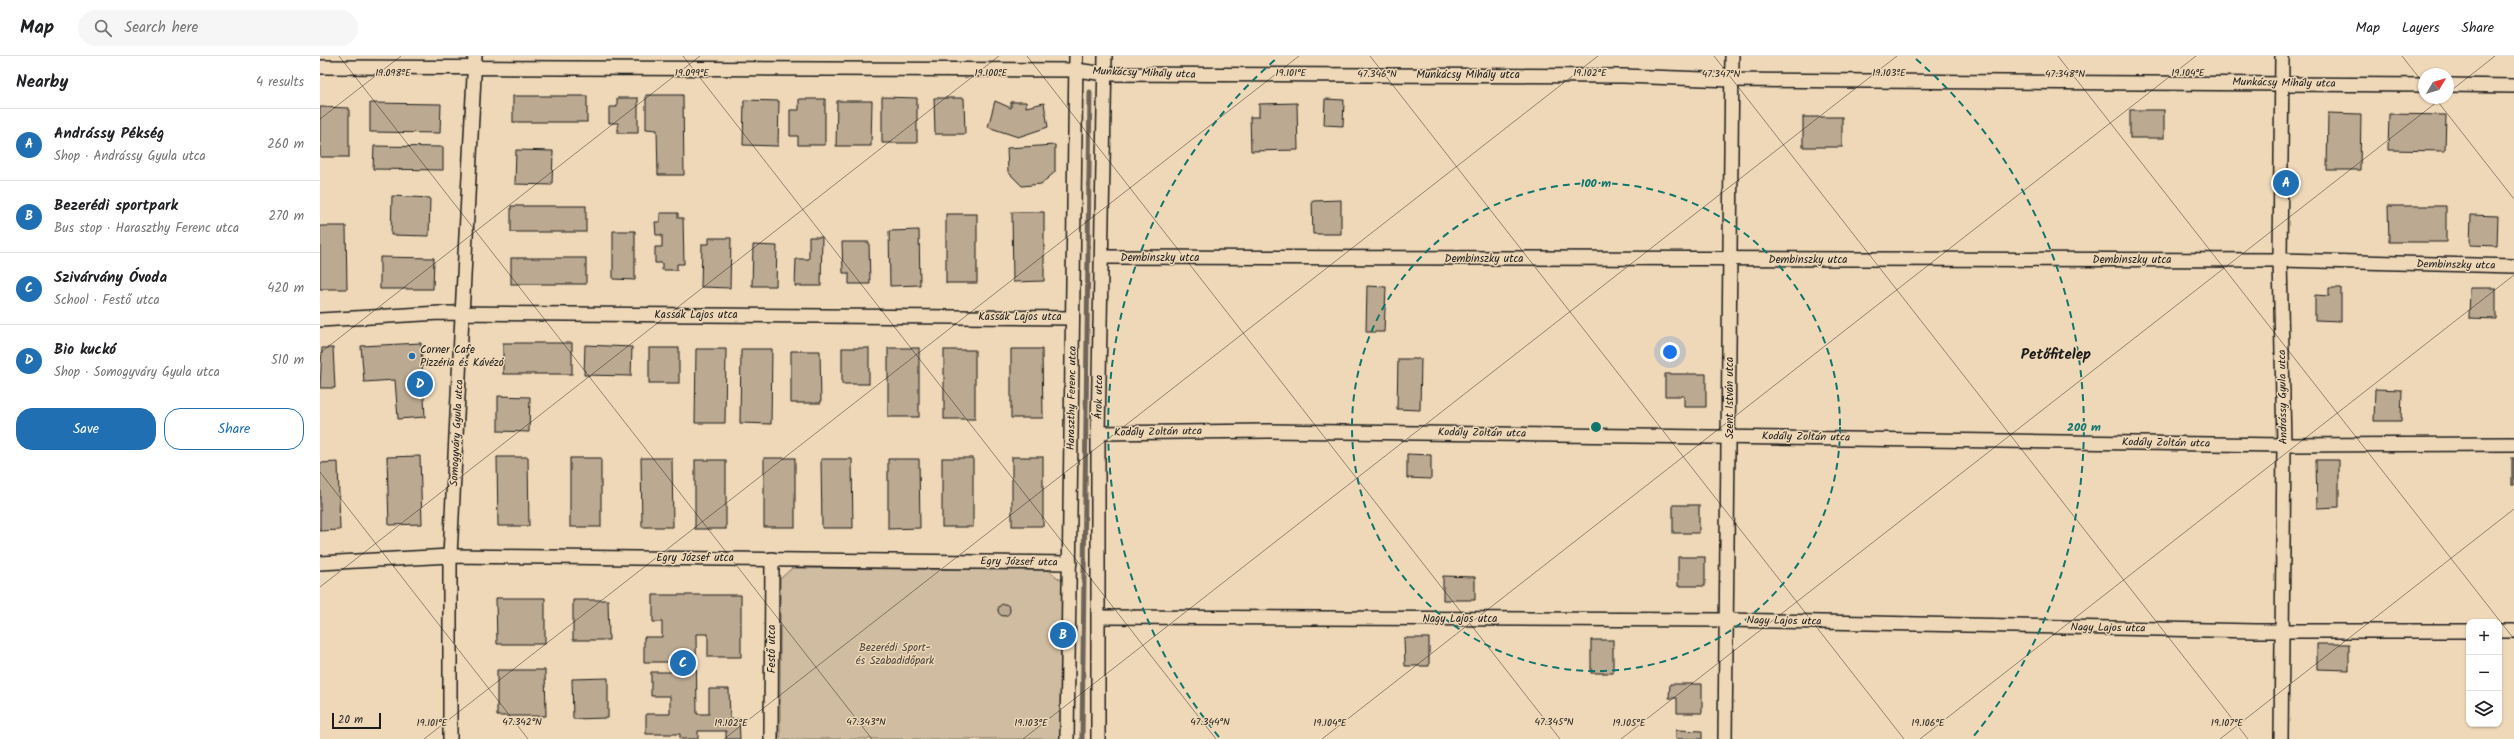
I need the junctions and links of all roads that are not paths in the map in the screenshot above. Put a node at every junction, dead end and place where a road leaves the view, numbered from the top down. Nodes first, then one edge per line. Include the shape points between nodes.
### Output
1 (1076, 56) edge
2 (1105, 56) edge
3 (1732, 56) edge
4 (2282, 56) edge
5 (474, 62) edge
6 (320, 67) edge
7 (1076, 70) junction
8 (1105, 74) junction
9 (1732, 80) junction
10 (2282, 83) junction
11 (2418, 85) edge
12 (2454, 85) edge
13 (2514, 86) edge
14 (1102, 257) junction
15 (1730, 260) junction
16 (2280, 260) junction
17 (2514, 266) edge
18 (463, 314) junction
19 (1072, 318) junction
20 (320, 320) edge
21 (1098, 433) junction
22 (1730, 436) junction
23 (2514, 444) edge
24 (2284, 445) junction
25 (450, 556) junction
26 (772, 559) junction
27 (320, 563) edge
28 (1070, 563) junction
29 (1100, 617) junction
30 (1727, 620) junction
31 (2282, 631) junction
32 (2466, 631) edge
33 (2502, 631) edge
34 (2514, 631) edge
35 (450, 739) edge
36 (771, 739) edge
37 (1067, 739) edge
38 (1098, 739) edge
39 (1725, 739) edge
40 (2281, 739) edge

1 - 7 street, Haraszthy Ferenc utca
2 - 8 street, Árok utca
3 - 9 street, Szent István utca
4 - 10 street, Andrássy Gyula utca
5 - 6 street, Munkácsy Mihály utca
5 - 7 street, Munkácsy Mihály utca
5 - 18 street, Somogyváry Gyula utca
7 - 8 street, Munkácsy Mihály utca
7 - 19 street, Haraszthy Ferenc utca
8 - 9 street, Munkácsy Mihály utca via 1622,76
8 - 14 street, Árok utca
9 - 10 street, Munkácsy Mihály utca
9 - 15 street, Szent István utca
10 - 11 street, Munkácsy Mihály utca
10 - 16 street, Andrássy Gyula utca
12 - 13 street
14 - 15 street, Dembinszky utca
14 - 21 street, Árok utca
15 - 16 street, Dembinszky utca
15 - 22 street, Szent István utca
16 - 17 street, Dembinszky utca
16 - 24 street, Andrássy Gyula utca
18 - 19 street, Kassák Lajos utca
18 - 20 street, Kassák Lajos utca
18 - 25 street, Somogyváry Gyula utca
19 - 28 street, Haraszthy Ferenc utca
21 - 22 street, Kodály Zoltán utca via 1268,431
21 - 29 street, Árok utca
22 - 24 street, Kodály Zoltán utca
22 - 30 street, Szent István utca
23 - 24 street, Kodály Zoltán utca
24 - 31 street, Andrássy Gyula utca
25 - 26 street, Egry József utca
25 - 27 street, Egry József utca
25 - 35 street, Somogyváry Gyula utca
26 - 28 street, Egry József utca
26 - 36 street, Festő utca
28 - 37 street, Haraszthy Ferenc utca
29 - 30 street, Nagy Lajos utca
29 - 38 street, Árok utca
30 - 31 street, Nagy Lajos utca
30 - 39 street, Szent István utca
31 - 32 street, Nagy Lajos utca
31 - 40 street, Andrássy Gyula utca
33 - 34 street

